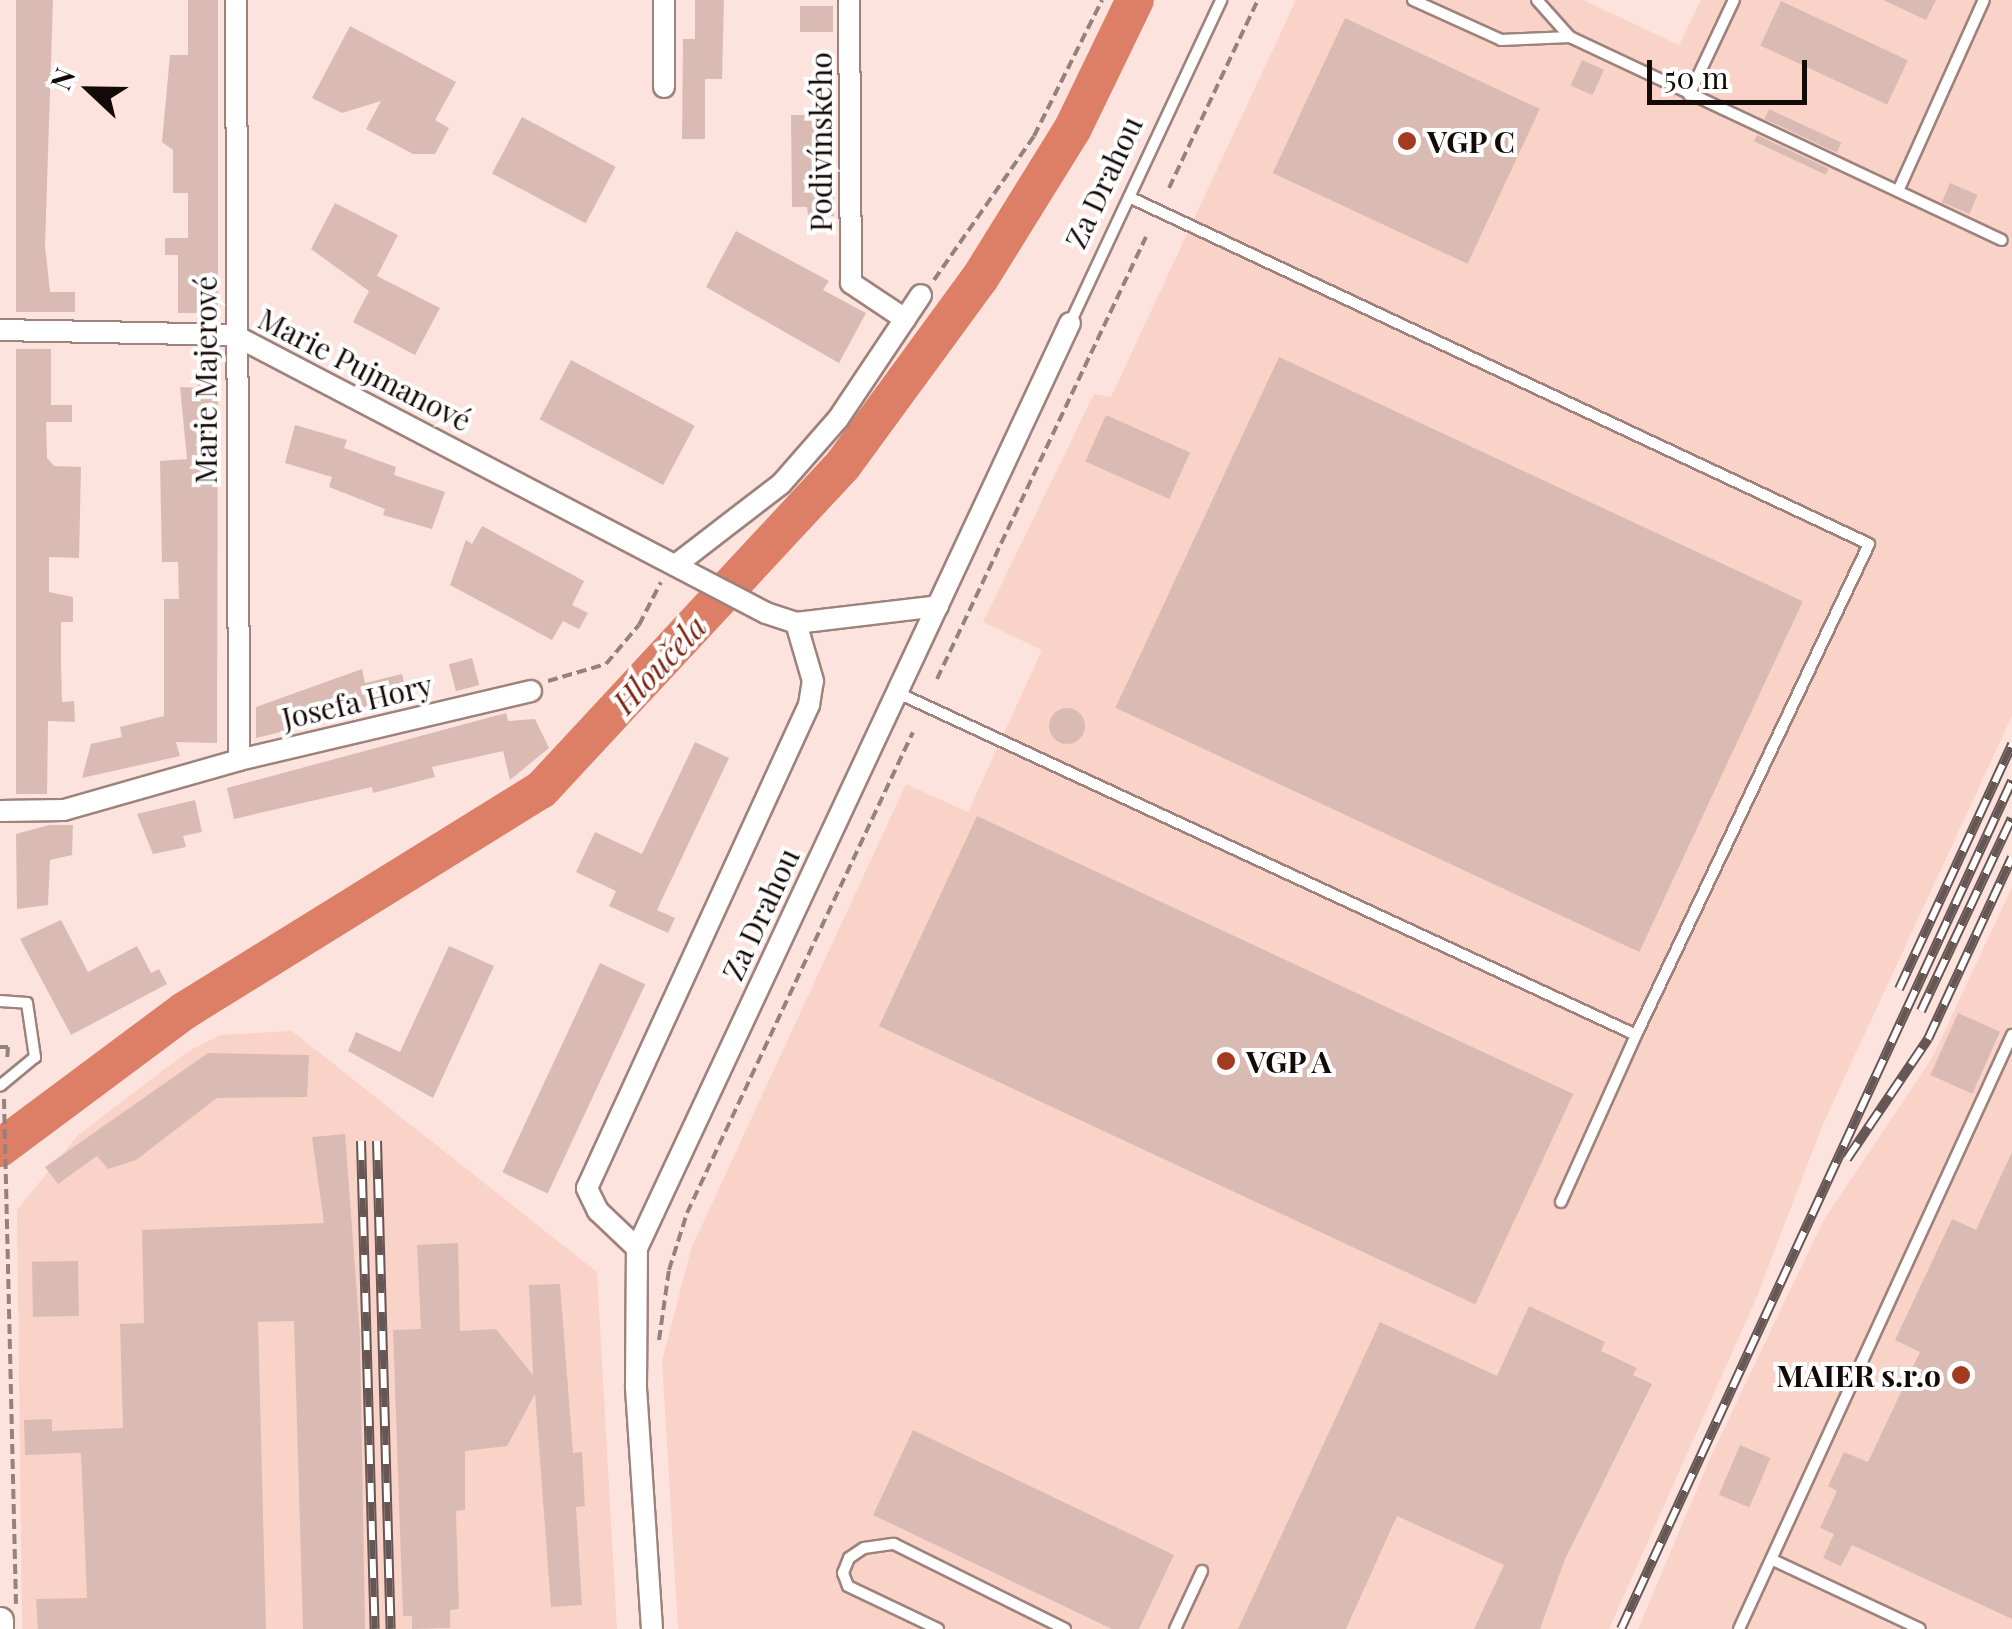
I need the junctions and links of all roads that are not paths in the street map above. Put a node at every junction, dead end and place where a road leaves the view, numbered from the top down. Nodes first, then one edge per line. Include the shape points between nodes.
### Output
1 (236, 0) edge
2 (664, 0) edge
3 (849, 0) edge
4 (1221, 0) edge
5 (1413, 0) edge
6 (1537, 0) edge
7 (1734, 0) edge
8 (1984, 0) edge
9 (1570, 37) junction
10 (664, 87) dead end
11 (1689, 96) junction
12 (1898, 191) junction
13 (1129, 197) junction
14 (2002, 240) dead end
15 (921, 294) road end
16 (904, 319) junction
17 (1070, 323) joint
18 (0, 330) edge
19 (234, 334) junction
20 (674, 563) junction
21 (938, 606) junction
22 (796, 623) junction
23 (530, 691) road end
24 (896, 693) junction
25 (240, 760) junction
26 (0, 811) edge
27 (0, 1001) edge
28 (1636, 1035) junction
29 (2012, 1035) edge
30 (0, 1086) edge
31 (1561, 1202) dead end
32 (637, 1248) junction
33 (1773, 1560) junction
34 (1202, 1570) dead end
35 (652, 1629) edge
36 (938, 1629) edge
37 (1065, 1629) edge
38 (1175, 1629) edge
39 (1739, 1629) edge
40 (1920, 1629) edge

1 - 19 street, Marie Majerové
2 - 10 street
3 - 16 street, Podivínského via 851,284
4 - 13 lane, Za Drahou
5 - 9 lane via 1501,40
6 - 9 lane
7 - 11 lane
8 - 12 lane
9 - 11 lane
11 - 12 lane
12 - 14 lane
13 - 17 lane, Za Drahou
13 - 28 lane via 1869,544
15 - 16 street
16 - 20 street via 838,418 780,484
17 - 21 street, Za Drahou
18 - 19 street, Marie Pujmanové
19 - 20 street, Marie Pujmanové
19 - 25 street, Marie Majerové
20 - 22 street, Marie Pujmanové
21 - 22 street
21 - 24 street, Za Drahou
22 - 32 street, Za Drahou via 814,681 795,737 587,1188 598,1212
23 - 25 street, Josefa Hory
24 - 28 lane
24 - 32 street, Za Drahou
25 - 26 street, Josefa Hory via 64,810
27 - 30 lane via 27,1002 35,1057
28 - 31 lane
29 - 33 lane
32 - 35 street, Za Drahou via 636,1386
33 - 39 lane
33 - 40 lane
34 - 38 lane
36 - 37 lane via 848,1586 849,1558 864,1548 894,1544

